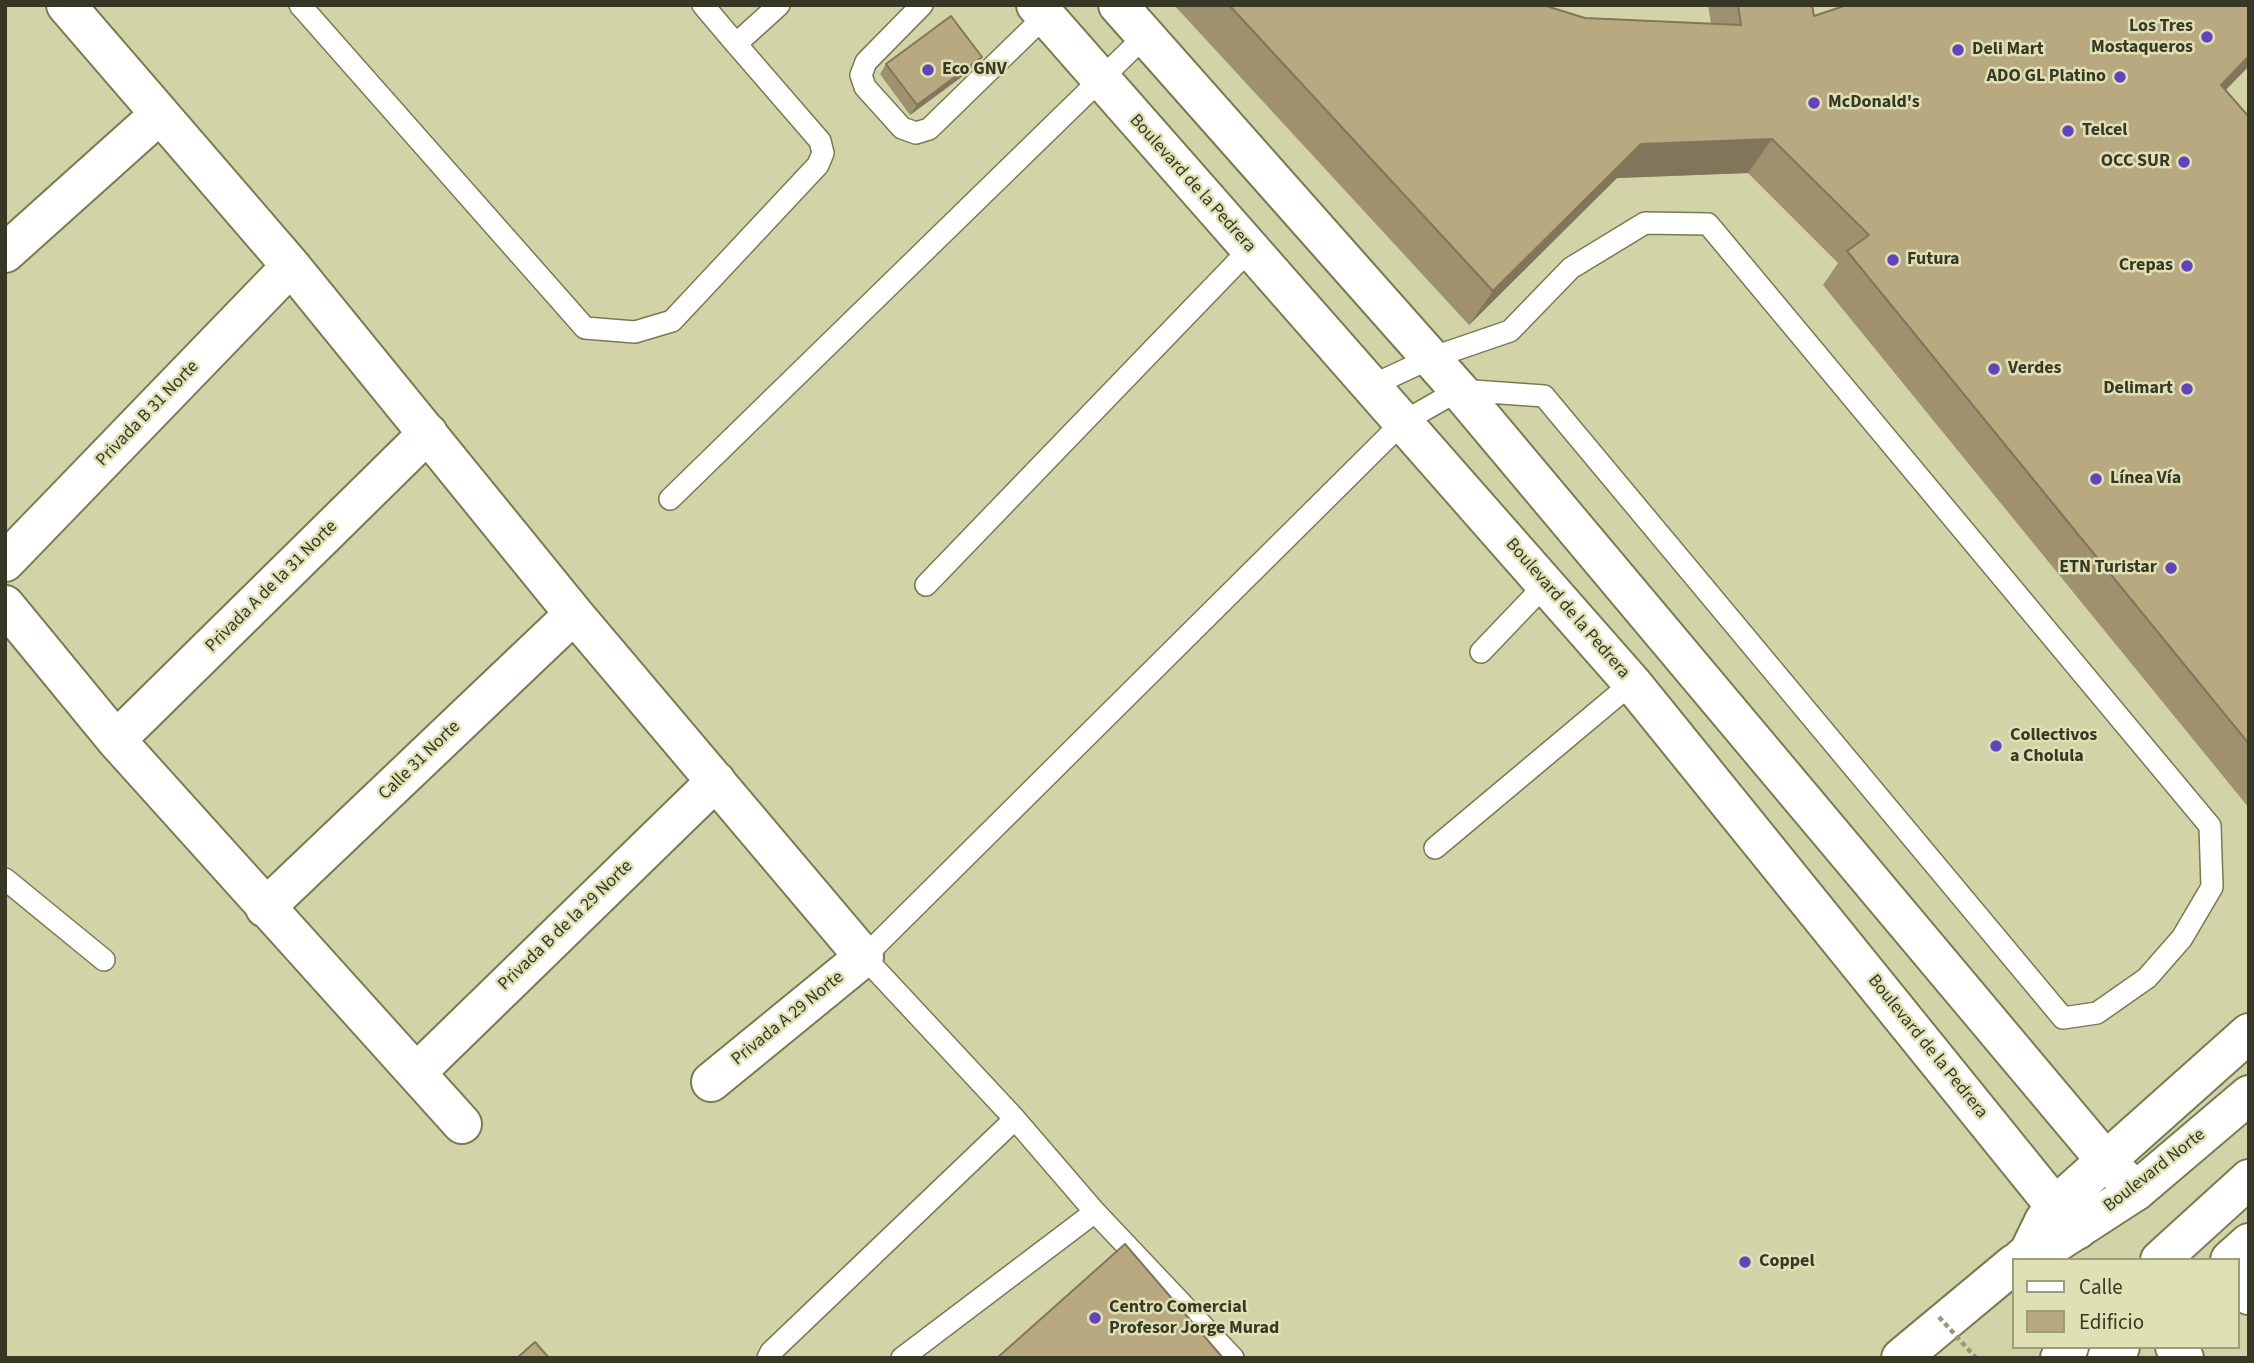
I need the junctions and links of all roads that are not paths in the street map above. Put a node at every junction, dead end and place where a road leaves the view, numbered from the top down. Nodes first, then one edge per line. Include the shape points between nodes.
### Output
1 (66, 5) edge
2 (300, 5) edge
3 (704, 5) edge
4 (779, 5) edge
5 (922, 5) edge
6 (1118, 5) edge
7 (1041, 10) edge
8 (1145, 36) junction
9 (736, 44) junction
10 (1101, 80) junction
11 (160, 114) junction
12 (1250, 249) junction
13 (5, 253) edge
14 (291, 266) junction
15 (1431, 358) junction
16 (1371, 386) junction
17 (1459, 390) junction
18 (1403, 422) junction
19 (428, 433) junction
20 (670, 499) dead end
21 (5, 562) edge
22 (926, 585) dead end
23 (1545, 585) junction
24 (5, 605) edge
25 (574, 614) junction
26 (1481, 652) dead end
27 (1632, 684) junction
28 (116, 740) junction
29 (716, 781) junction
30 (1435, 848) dead end
31 (5, 879) edge
32 (265, 908) junction
33 (864, 957) junction
34 (104, 960) dead end
35 (2246, 1029) edge
36 (416, 1072) junction
37 (711, 1082) dead end
38 (2249, 1095) edge
39 (1014, 1119) junction
40 (462, 1124) dead end
41 (2106, 1161) junction
42 (2249, 1180) edge
43 (2136, 1191) junction
44 (1095, 1212) junction
45 (2066, 1218) junction
46 (2249, 1243) edge
47 (2022, 1258) edge
48 (2162, 1258) edge
49 (2232, 1258) edge
50 (2012, 1266) edge
51 (768, 1358) edge
52 (902, 1358) edge
53 (1233, 1358) edge
54 (1901, 1358) edge

1 - 11 street
2 - 9 lane via 585,328 635,332 672,321 818,165 823,153 820,141
3 - 9 lane
4 - 9 lane
5 - 7 lane via 866,62 861,75 865,88 902,128 916,133 929,129
6 - 8 street
7 - 10 street, Boulevard de la Pedrera
8 - 10 lane
8 - 15 street
10 - 12 street, Boulevard de la Pedrera
10 - 20 lane
11 - 13 street
11 - 14 street
12 - 16 street, Boulevard de la Pedrera
12 - 22 lane
14 - 19 street
14 - 21 street, Privada B 31 Norte
15 - 16 lane
15 - 17 street
15 - 17 lane via 1510,331 1571,268 1645,223 1708,225 2210,826 2212,887 2182,938 2147,978 2097,1013 2063,1018 1544,396
16 - 18 street, Boulevard de la Pedrera
17 - 18 lane
17 - 41 street
18 - 23 street, Boulevard de la Pedrera
18 - 33 lane
19 - 25 street
19 - 28 street, Privada A de la 31 Norte
23 - 26 lane
23 - 27 street, Boulevard de la Pedrera
24 - 28 street
25 - 29 street
25 - 32 street, Calle 31 Norte
27 - 30 lane
27 - 45 street, Boulevard de la Pedrera
28 - 32 street
29 - 33 street
29 - 36 street, Privada B de la 29 Norte
31 - 34 lane
32 - 36 street
33 - 37 street, Privada A 29 Norte
33 - 39 lane
35 - 41 street
36 - 40 street
38 - 43 street, Boulevard Norte
39 - 44 lane
39 - 51 lane
41 - 43 street
41 - 45 street
42 - 48 street
43 - 45 street, Boulevard Norte
44 - 52 lane
44 - 53 lane
45 - 47 street via 2044,1221
46 - 49 street
50 - 54 street

